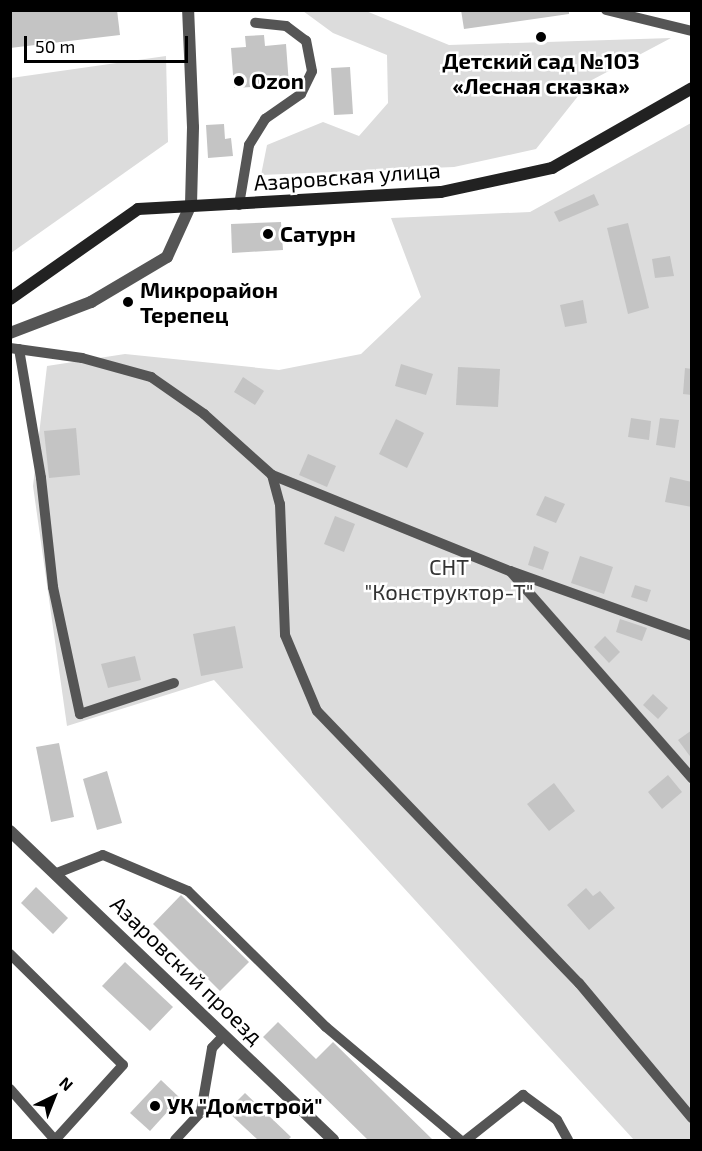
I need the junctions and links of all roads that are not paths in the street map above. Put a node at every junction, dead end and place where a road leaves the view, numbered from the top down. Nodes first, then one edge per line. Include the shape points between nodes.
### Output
1 (188, 10) edge
2 (606, 10) edge
3 (255, 23) dead end
4 (692, 31) edge
5 (692, 88) edge
6 (191, 204) junction
7 (239, 205) junction
8 (10, 299) edge
9 (10, 333) edge
10 (15, 349) edge
11 (272, 475) junction
12 (510, 571) junction
13 (692, 636) edge
14 (174, 683) dead end
15 (692, 778) edge
16 (10, 831) edge
17 (57, 873) junction
18 (10, 954) edge
19 (223, 1036) junction
20 (10, 1089) edge
21 (692, 1118) edge
22 (175, 1140) edge
23 (333, 1140) edge
24 (460, 1140) edge
25 (466, 1140) edge
26 (567, 1140) edge

1 - 6 street via 194,127
2 - 4 lane
3 - 7 lane via 286,26 306,41 312,71 301,94 265,119 249,145
5 - 7 street, Азаровская улица via 552,168 441,192
6 - 7 street, Азаровская улица
6 - 8 street, Азаровская улица via 138,209
6 - 9 street via 167,257 91,302
10 - 11 lane via 82,358 151,378 204,414
10 - 14 lane via 41,478 53,587 80,714
11 - 12 lane
11 - 21 lane via 280,504 285,635 317,711 579,983
12 - 13 lane
12 - 15 lane
16 - 17 street, Азаровский проезд
17 - 19 street, Азаровский проезд
17 - 24 lane via 103,855 188,891 326,1027
18 - 20 lane via 123,1065 55,1140
19 - 22 lane via 212,1048 201,1112
19 - 23 street, Азаровский проезд
25 - 26 lane via 523,1095 557,1120

